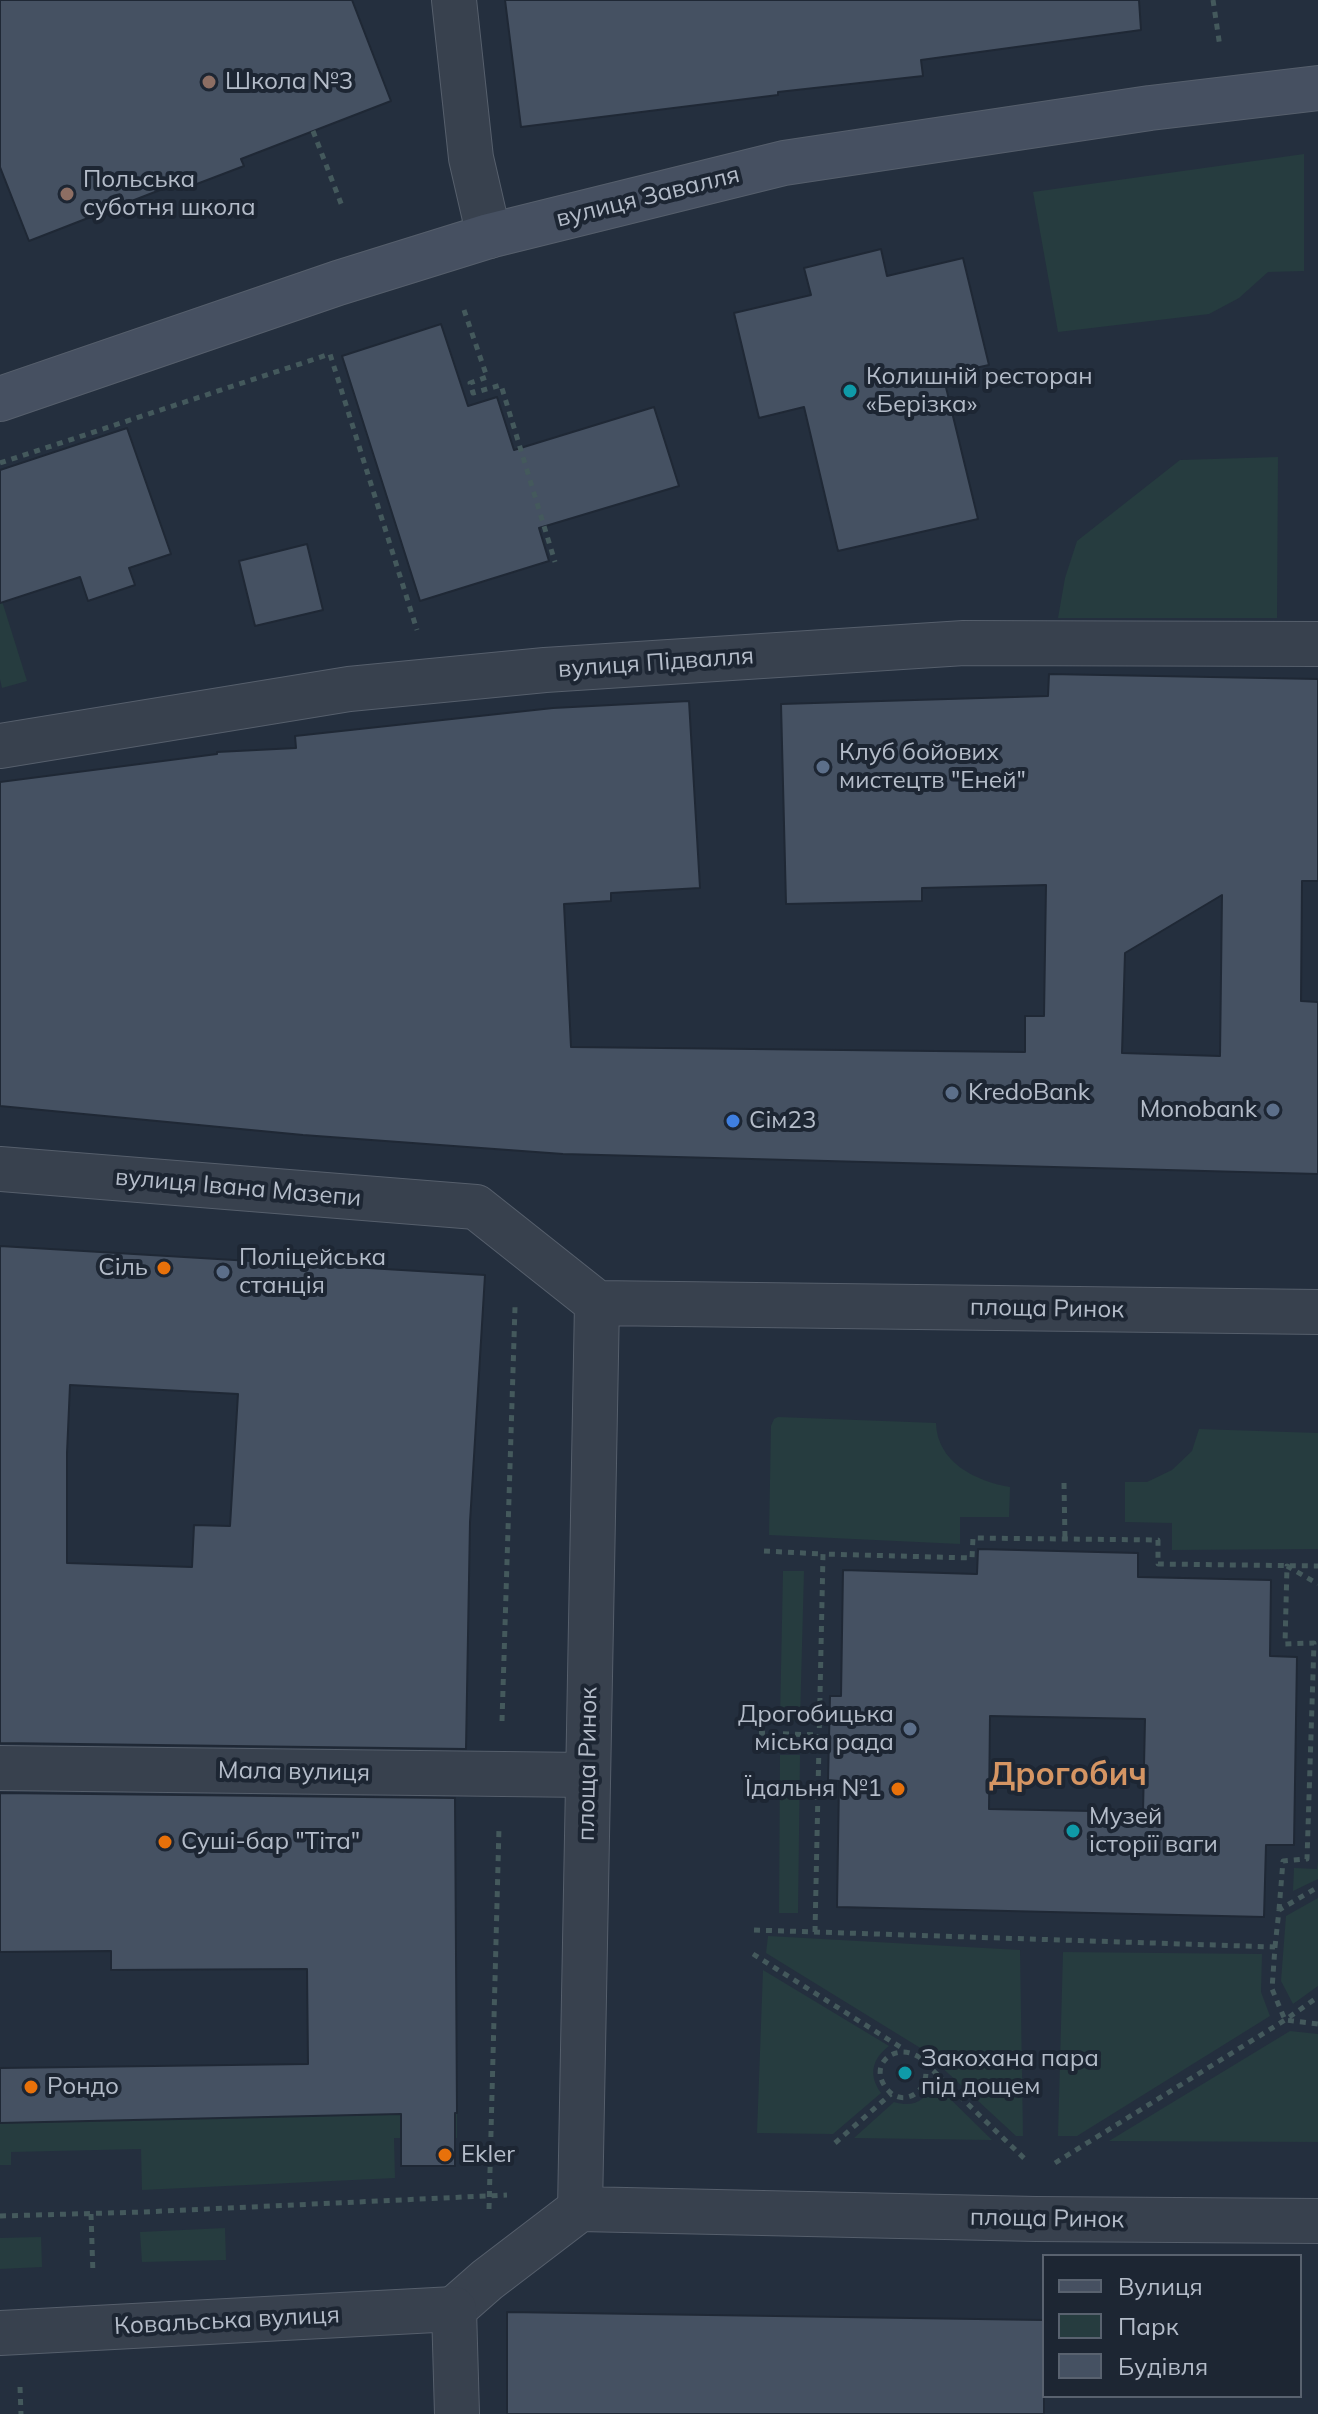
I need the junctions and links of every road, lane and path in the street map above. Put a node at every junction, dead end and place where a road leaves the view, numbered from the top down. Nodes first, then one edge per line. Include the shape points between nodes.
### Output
1 (454, 0) edge
2 (1213, 0) edge
3 (1221, 48) dead end
4 (1318, 88) edge
5 (313, 131) dead end
6 (342, 206) dead end
7 (489, 236) junction
8 (464, 310) dead end
9 (0, 399) edge
10 (0, 463) edge
11 (555, 562) dead end
12 (1318, 644) edge
13 (433, 680) junction
14 (0, 746) edge
15 (0, 1169) edge
16 (597, 1303) junction
17 (1318, 1312) edge
18 (1064, 1483) dead end
19 (1065, 1540) junction
20 (764, 1551) dead end
21 (823, 1554) junction
22 (1287, 1566) junction
23 (1318, 1566) edge
24 (1318, 1584) edge
25 (1316, 1642) edge
26 (759, 1733) dead end
27 (819, 1735) junction
28 (0, 1768) edge
29 (587, 1775) junction
30 (1318, 1887) edge
31 (1279, 1910) junction
32 (754, 1930) dead end
33 (815, 1932) junction
34 (1275, 1947) junction
35 (753, 1954) dead end
36 (1318, 1997) edge
37 (1285, 2020) junction
38 (1318, 2024) edge
39 (906, 2051) junction
40 (924, 2062) junction
41 (891, 2094) junction
42 (835, 2143) dead end
43 (1029, 2164) dead end
44 (1049, 2166) dead end
45 (580, 2200) junction
46 (91, 2214) junction
47 (0, 2216) edge
48 (1318, 2221) edge
49 (92, 2252) dead end
50 (454, 2309) junction
51 (0, 2333) edge
52 (19, 2376) dead end
53 (21, 2414) edge
54 (457, 2414) edge

1 - 7 street via 471,158
2 - 3 path
4 - 7 main road, вулиця Завалля via 784,163
5 - 6 path
7 - 9 main road, вулиця Завалля
8 - 11 path via 487,377 470,383 473,393 501,385
10 - 13 path via 330,354
12 - 13 street, вулиця Підвалля via 964,643
13 - 14 street, вулиця Підвалля
15 - 16 street, вулиця Івана Мазепи via 476,1207
16 - 17 street, площа Ринок
16 - 29 street, площа Ринок
18 - 19 path
19 - 21 path via 973,1538 972,1558
19 - 22 path via 1158,1540 1158,1564
20 - 21 path
21 - 27 path
22 - 23 path
22 - 24 path
22 - 25 path via 1285,1644
25 - 31 path via 1307,1859 1283,1861
26 - 27 path
27 - 33 path
28 - 29 street, Мала вулиця
29 - 45 street, площа Ринок
30 - 31 path
31 - 34 path
32 - 33 path
33 - 34 path
34 - 37 path via 1272,1989
35 - 39 path
36 - 37 path
37 - 38 path
37 - 44 path
39 - 40 path
39 - 41 path via 891,2054 882,2066 882,2081
40 - 41 path via 927,2077 920,2090 906,2097
40 - 43 path
41 - 42 path
45 - 46 path
45 - 48 street, площа Ринок via 1036,2219
45 - 50 street
46 - 47 path
46 - 49 path
50 - 51 street, Ковальська вулиця
50 - 54 street
52 - 53 path

